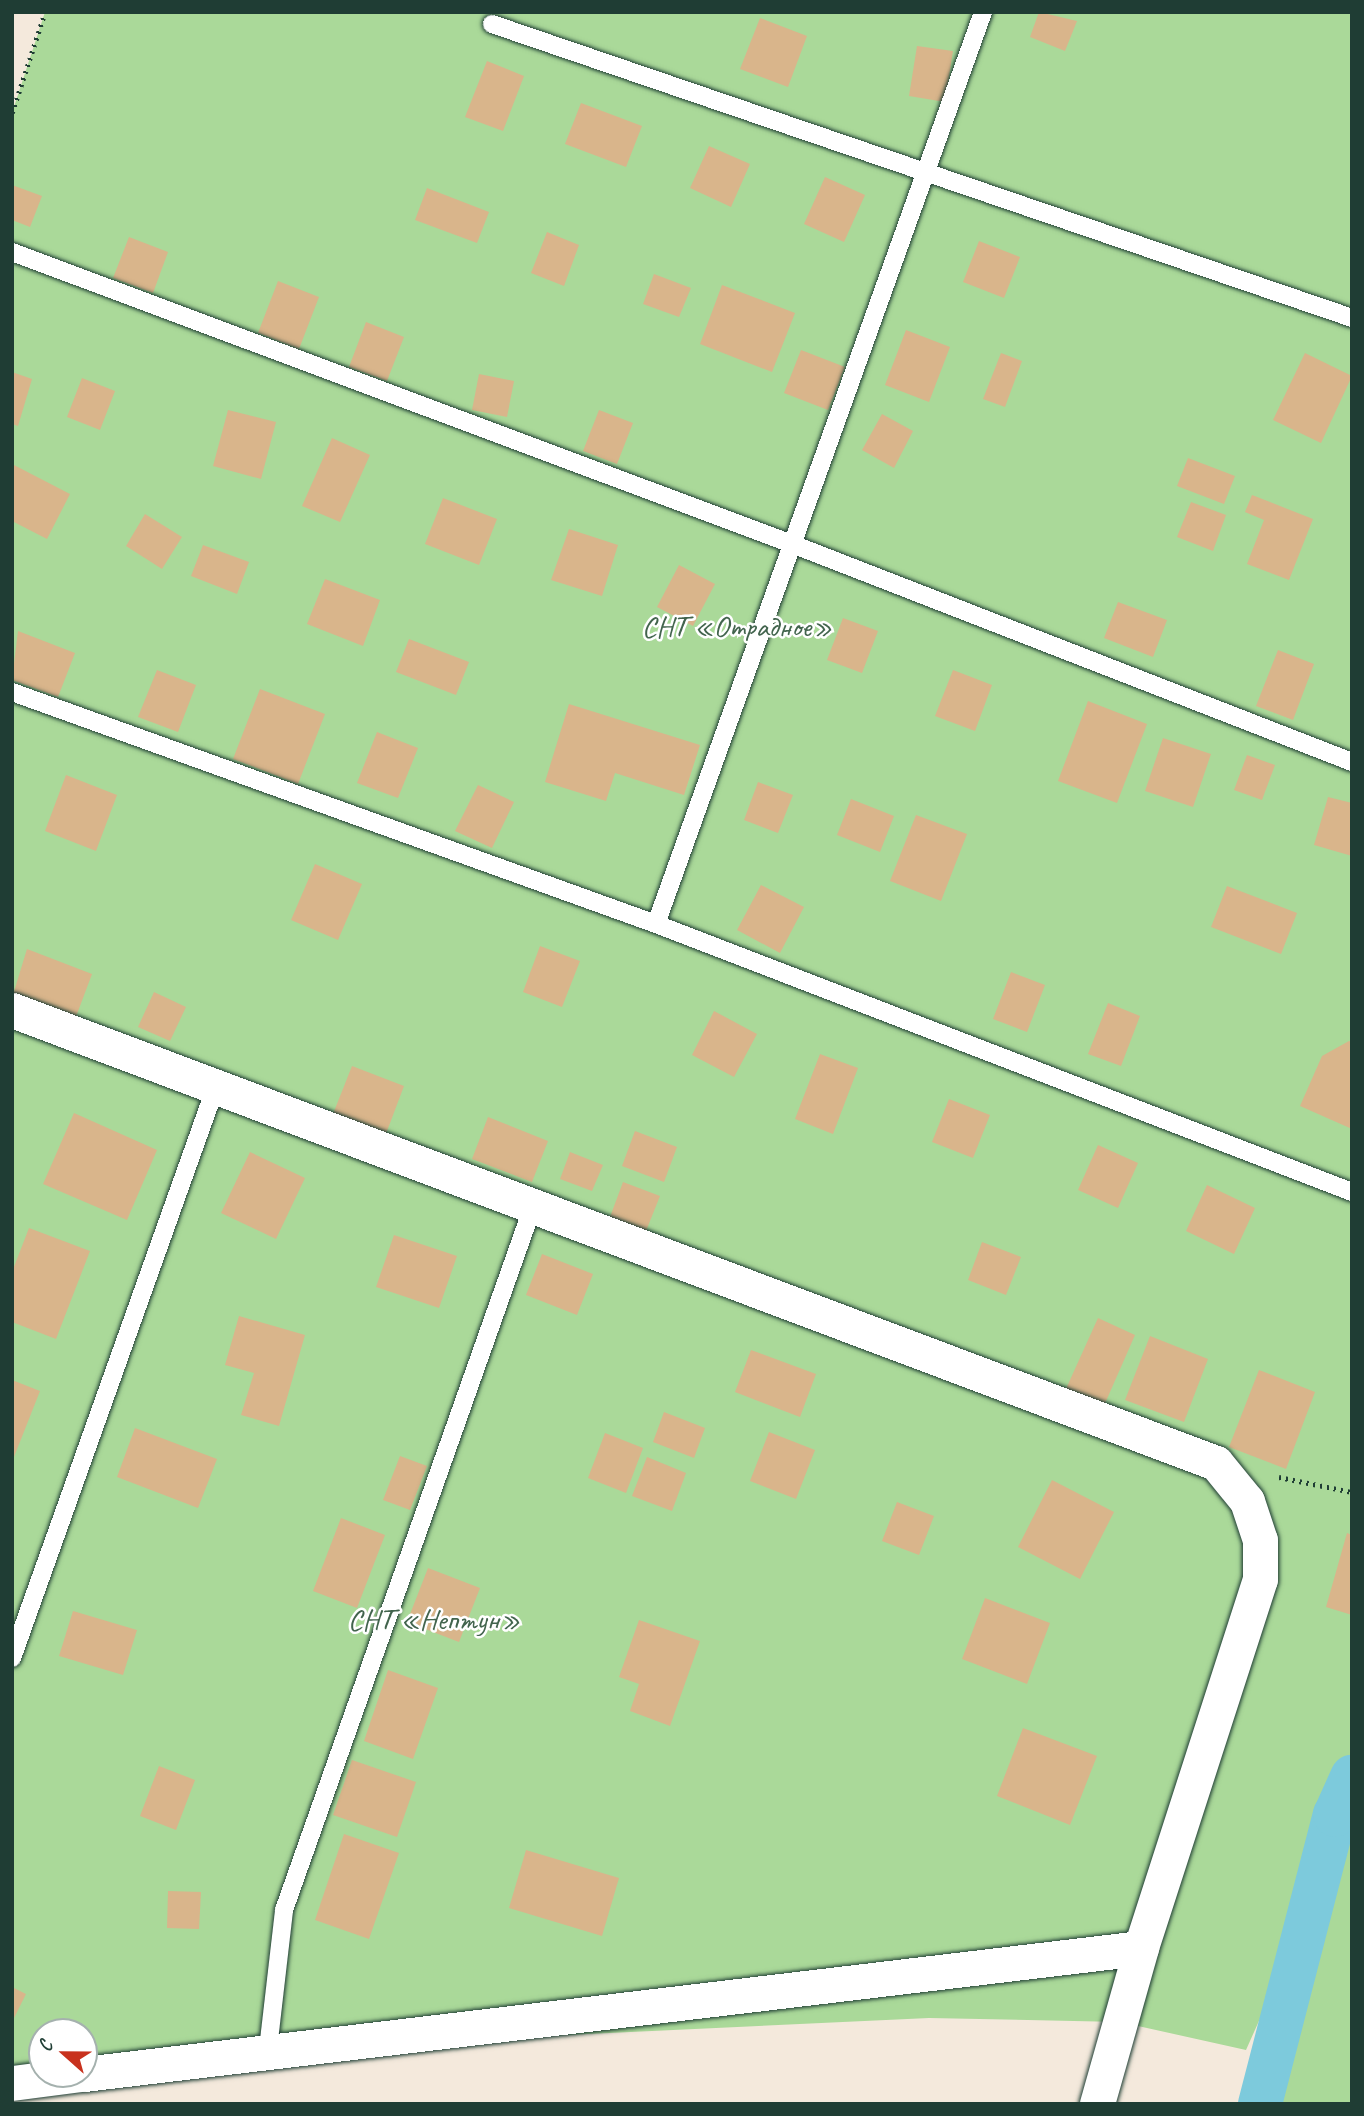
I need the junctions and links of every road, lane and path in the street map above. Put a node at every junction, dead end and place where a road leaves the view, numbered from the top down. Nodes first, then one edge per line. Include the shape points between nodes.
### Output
1 (45, 12) edge
2 (983, 12) edge
3 (492, 24) dead end
4 (12, 113) edge
5 (925, 172) junction
6 (12, 252) edge
7 (1352, 318) edge
8 (792, 544) junction
9 (12, 692) edge
10 (1352, 762) edge
11 (656, 924) junction
12 (12, 1010) edge
13 (216, 1086) junction
14 (1352, 1192) edge
15 (533, 1206) junction
16 (1216, 1463) junction
17 (1352, 1492) edge
18 (12, 1658) edge
19 (1141, 1948) junction
20 (268, 2049) junction
21 (98, 2072) edge
22 (1097, 2104) edge

1 - 4 path
2 - 5 lane
3 - 5 lane
5 - 7 lane
5 - 8 lane
6 - 8 lane
8 - 10 lane
8 - 11 lane
9 - 11 lane
11 - 14 lane
12 - 13 street
13 - 15 street
13 - 18 lane
15 - 16 street
15 - 20 lane via 284,1910
16 - 17 path
16 - 19 street via 1247,1501 1260,1540 1260,1579
19 - 20 street
19 - 22 street
20 - 21 street

